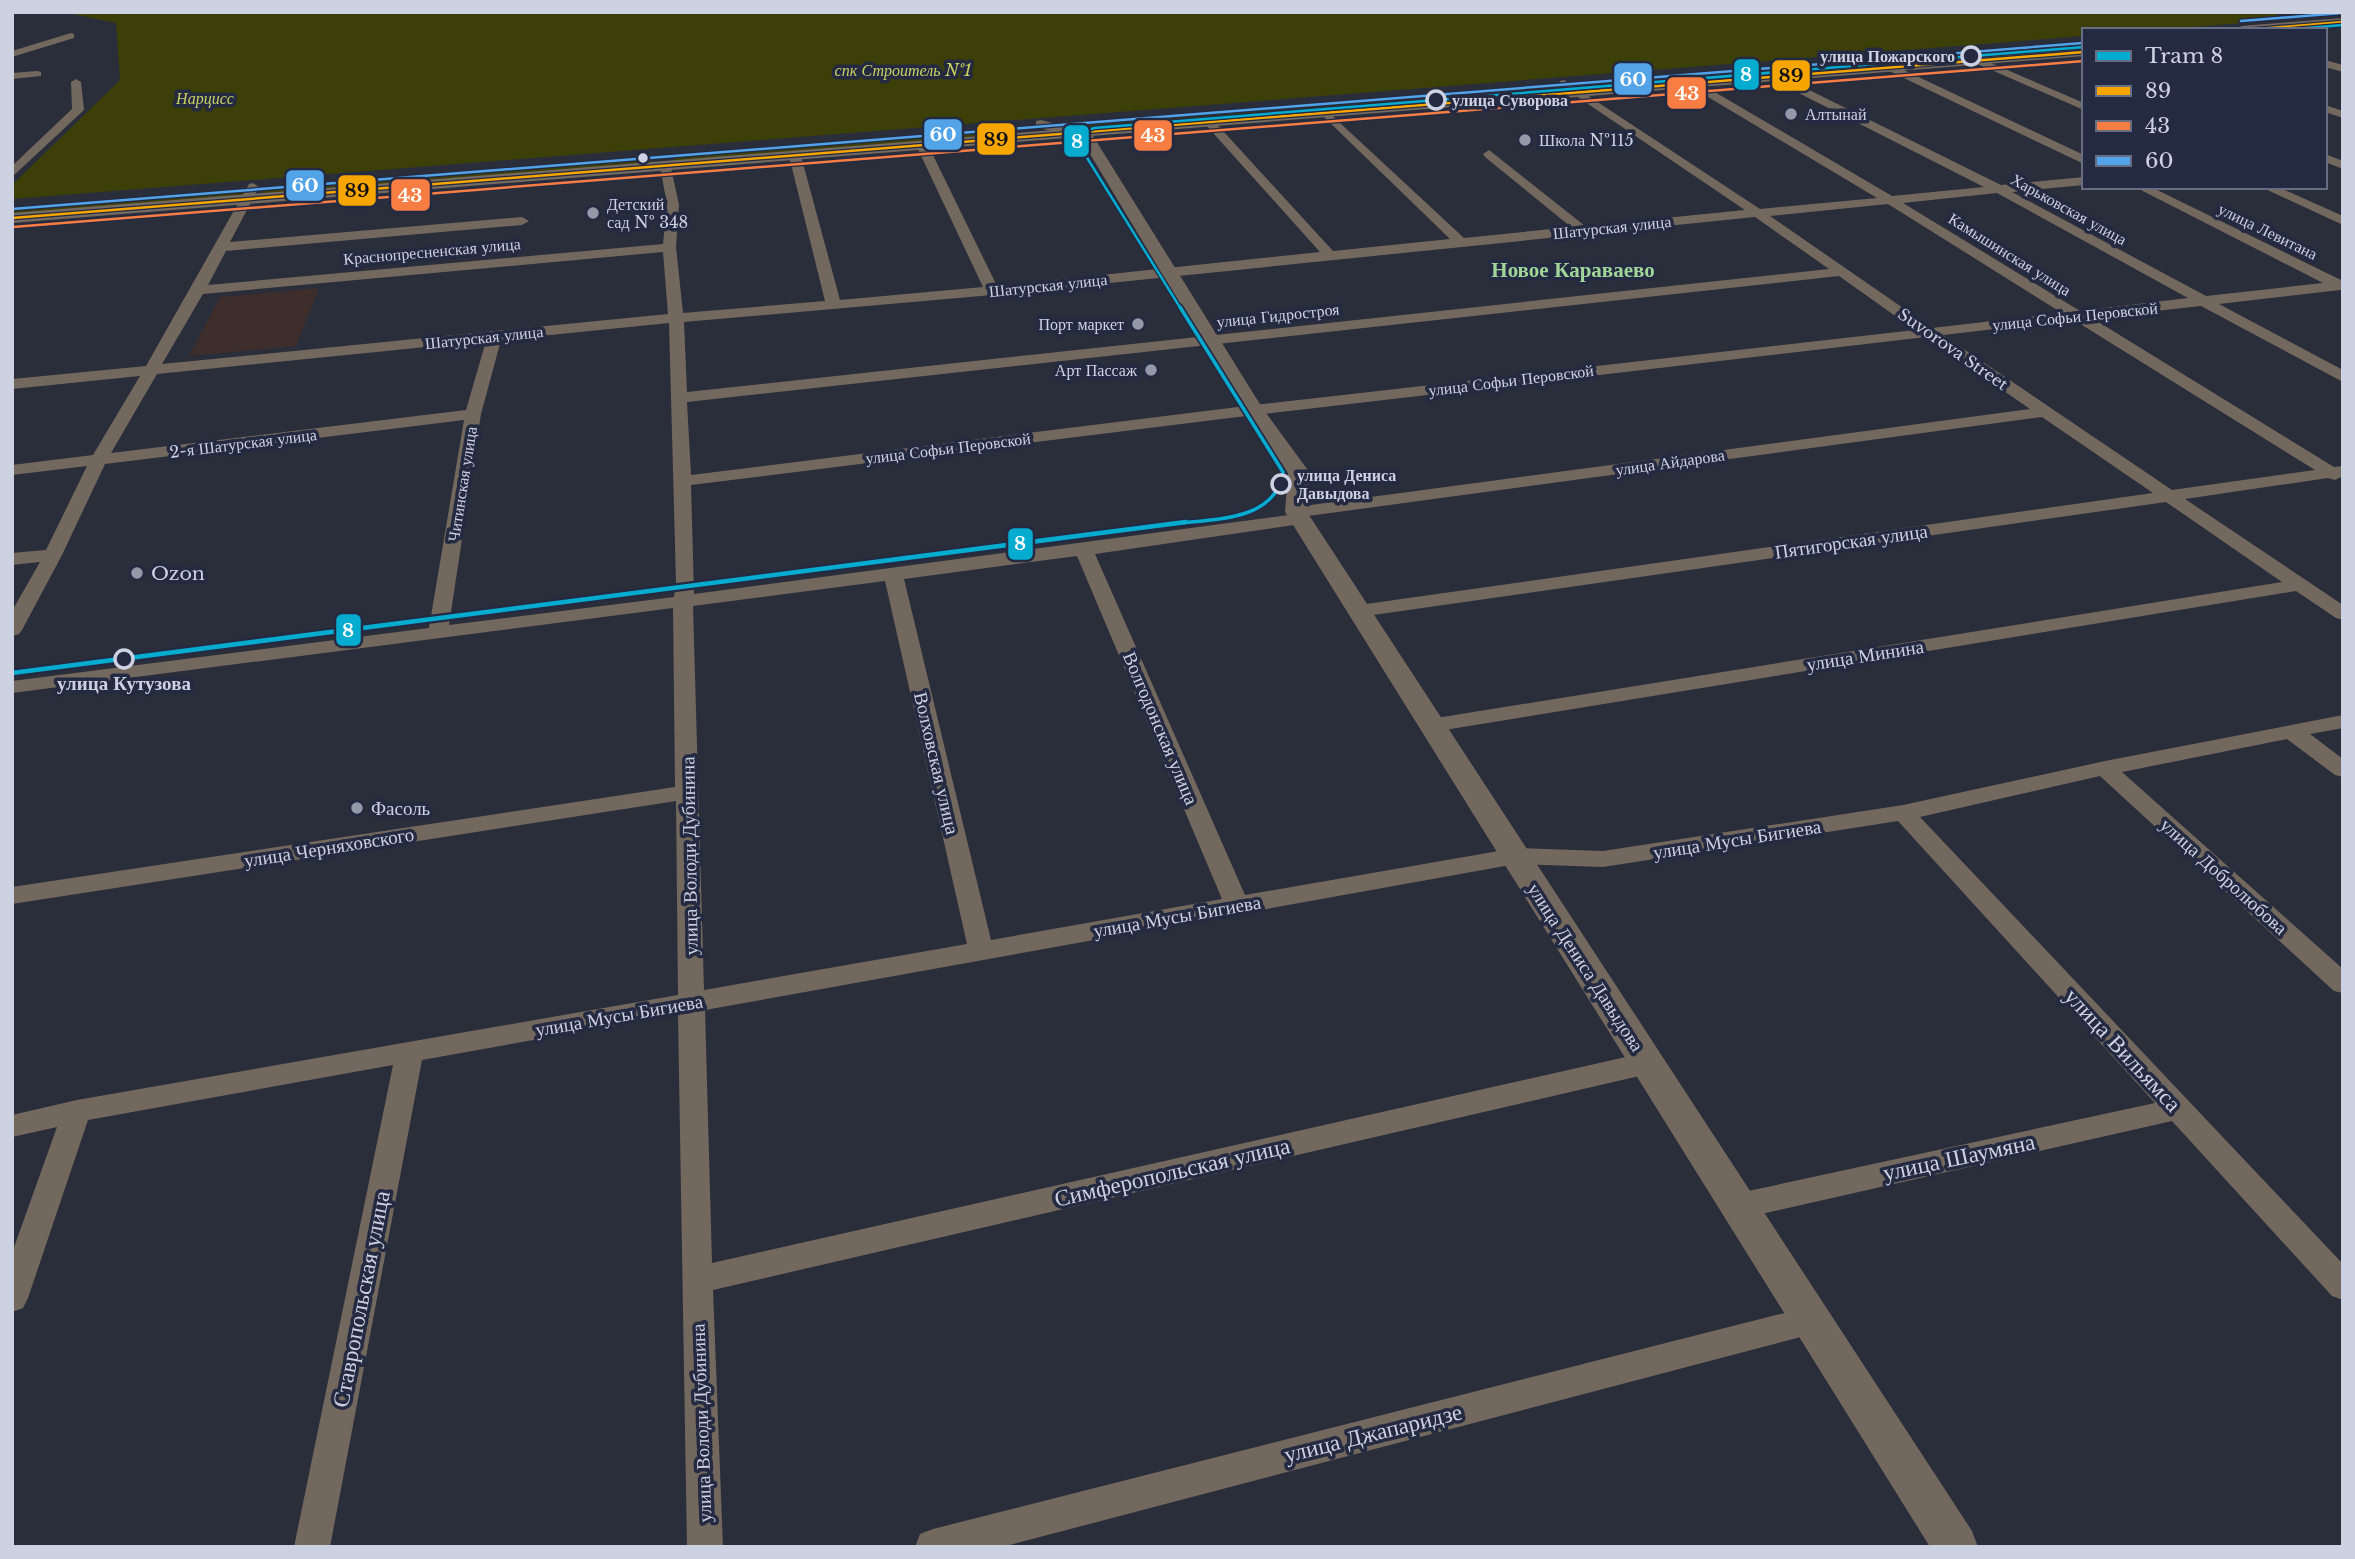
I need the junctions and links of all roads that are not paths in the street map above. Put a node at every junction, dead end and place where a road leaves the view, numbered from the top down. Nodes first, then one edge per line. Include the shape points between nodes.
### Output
1 (2343, 22) edge
2 (2267, 28) edge
3 (71, 36) dead end
4 (2082, 51) edge
5 (12, 54) edge
6 (1978, 60) junction
7 (1889, 67) junction
8 (37, 74) dead end
9 (12, 76) edge
10 (1775, 76) junction
11 (76, 82) dead end
12 (1692, 83) junction
13 (1571, 88) junction
14 (2082, 106) edge
15 (1325, 113) junction
16 (1209, 122) junction
17 (1041, 124) junction
18 (1078, 132) junction
19 (922, 145) junction
20 (1489, 154) dead end
21 (795, 156) junction
22 (2082, 159) edge
23 (666, 160) junction
24 (12, 173) edge
25 (2082, 181) edge
26 (2145, 189) edge
27 (2271, 189) edge
28 (1998, 190) junction
29 (250, 193) junction
30 (1890, 200) junction
31 (12, 205) edge
32 (1758, 213) junction
33 (12, 218) edge
34 (522, 221) dead end
35 (2343, 221) edge
36 (1582, 230) junction
37 (1461, 242) junction
38 (221, 247) junction
39 (669, 247) junction
40 (1330, 255) junction
41 (1167, 272) junction
42 (1841, 272) junction
43 (2342, 286) edge
44 (198, 290) junction
45 (992, 291) junction
46 (2201, 302) junction
47 (834, 306) junction
48 (2077, 316) junction
49 (676, 318) junction
50 (1928, 332) junction
51 (495, 336) junction
52 (1210, 340) junction
53 (151, 371) junction
54 (2343, 377) edge
55 (12, 384) edge
56 (677, 398) junction
57 (1254, 410) junction
58 (2044, 412) junction
59 (474, 414) junction
60 (98, 461) junction
61 (12, 470) edge
62 (2339, 474) edge
63 (681, 481) junction
64 (2166, 495) junction
65 (1299, 516) junction
66 (1084, 550) junction
67 (53, 555) junction
68 (12, 559) edge
69 (892, 575) junction
70 (2297, 585) junction
71 (683, 601) junction
72 (1359, 611) junction
73 (2343, 614) edge
74 (12, 630) edge
75 (438, 633) junction
76 (12, 687) edge
77 (2343, 721) edge
78 (1433, 725) junction
79 (2290, 730) junction
80 (2105, 768) junction
81 (2343, 770) edge
82 (688, 792) junction
83 (1903, 813) junction
84 (1516, 856) junction
85 (12, 897) edge
86 (1237, 906) junction
87 (981, 951) junction
88 (2343, 984) edge
89 (691, 1002) junction
90 (410, 1052) junction
91 (1648, 1063) junction
92 (2178, 1109) junction
93 (77, 1111) junction
94 (12, 1126) edge
95 (1739, 1206) junction
96 (696, 1280) junction
97 (2343, 1286) edge
98 (12, 1298) edge
99 (1812, 1320) junction
100 (312, 1547) edge
101 (705, 1547) edge
102 (933, 1547) edge
103 (1956, 1547) edge

1 - 2 main road
3 - 5 street
4 - 6 main road
4 - 13 main road
6 - 7 main road
6 - 14 street
7 - 10 main road
7 - 22 street
8 - 9 street
10 - 12 main road
10 - 28 street, Харьковская улица
11 - 24 street via 78,110
12 - 13 main road
12 - 30 street, Камышинская улица
13 - 15 main road
13 - 17 main road
13 - 32 street, Suvorova Street
15 - 16 main road
15 - 37 street
16 - 18 main road
16 - 40 street
17 - 18 street
17 - 23 main road
18 - 19 main road
18 - 41 street via 1086,136
19 - 21 main road
19 - 45 street
20 - 36 street
21 - 23 main road
21 - 47 street
23 - 29 main road
23 - 39 street, улица Володи Дубинина via 673,205
25 - 28 street, Шатурская улица
26 - 43 street, улица Левитана
27 - 35 street
28 - 30 street, Шатурская улица
28 - 46 street, Харьковская улица
29 - 31 main road
29 - 33 main road
29 - 38 street
30 - 32 street, Шатурская улица
30 - 48 street, Камышинская улица
32 - 36 street, Шатурская улица
32 - 42 street, Suvorova Street
34 - 38 street
36 - 37 street, Шатурская улица
37 - 40 street, Шатурская улица
38 - 44 street
39 - 44 street, Краснопресненская улица
39 - 49 street, улица Володи Дубинина
40 - 41 street, Шатурская улица
41 - 45 street, Шатурская улица
41 - 52 street
42 - 50 street, Suvorova Street
42 - 52 street, улица Гидростроя
43 - 46 street, улица Софьи Перовской
44 - 53 street
45 - 47 street, Шатурская улица
46 - 48 street, улица Софьи Перовской
46 - 54 street, Харьковская улица
47 - 49 street, Шатурская улица
48 - 50 street, улица Софьи Перовской
48 - 62 street, Камышинская улица
49 - 51 street, Шатурская улица
49 - 56 street, улица Володи Дубинина
50 - 57 street, улица Софьи Перовской
50 - 58 street, Suvorova Street
51 - 53 street, Шатурская улица
51 - 59 street, Читинская улица
52 - 56 street, улица Гидростроя
52 - 57 street
53 - 55 street, Шатурская улица
53 - 60 street
56 - 63 street, улица Володи Дубинина
57 - 63 street, улица Софьи Перовской
57 - 65 street via 1300,472
58 - 64 street, Suvorova Street
58 - 65 street, улица Айдарова
59 - 60 street, 2-я Шатурская улица
59 - 75 street, Читинская улица
60 - 61 street, 2-я Шатурская улица
60 - 67 street
62 - 64 street, Пятигорская улица
63 - 71 street, улица Володи Дубинина
64 - 70 street, Suvorova Street
64 - 72 street, Пятигорская улица
65 - 66 street, улица Айдарова
65 - 72 street, улица Дениса Давыдова
66 - 69 street, улица Айдарова
66 - 86 street, Волгодонская улица
67 - 68 street
67 - 74 street
69 - 71 street, улица Айдарова
69 - 87 street, Волховская улица
70 - 73 street, Suvorova Street
70 - 78 street, улица Минина
71 - 75 street, улица Айдарова
71 - 82 street, улица Володи Дубинина
72 - 78 street, улица Дениса Давыдова
75 - 76 street, улица Айдарова
77 - 79 street, улица Мусы Бигиева
78 - 84 street, улица Дениса Давыдова
79 - 80 street, улица Мусы Бигиева
79 - 81 street
80 - 83 street, улица Мусы Бигиева
80 - 88 street, улица Добролюбова
82 - 85 street, улица Черняховского
82 - 89 street, улица Володи Дубинина
83 - 84 street, улица Мусы Бигиева via 1603,859
83 - 92 street, улица Вильямса
84 - 86 street, улица Мусы Бигиева
84 - 91 street, улица Дениса Давыдова
86 - 87 street, улица Мусы Бигиева
87 - 89 street, улица Мусы Бигиева
89 - 90 street, улица Мусы Бигиева
89 - 96 street, улица Володи Дубинина
90 - 93 street, улица Мусы Бигиева
90 - 100 street, Ставропольская улица
91 - 95 street, улица Дениса Давыдова
91 - 96 street, Симферопольская улица
92 - 95 street, улица Шаумяна
92 - 97 street, улица Вильямса
93 - 94 street, улица Мусы Бигиева
93 - 98 street
95 - 99 street, улица Дениса Давыдова
96 - 101 street, улица Володи Дубинина
99 - 102 street, улица Джапаридзе
99 - 103 street, улица Дениса Давыдова

